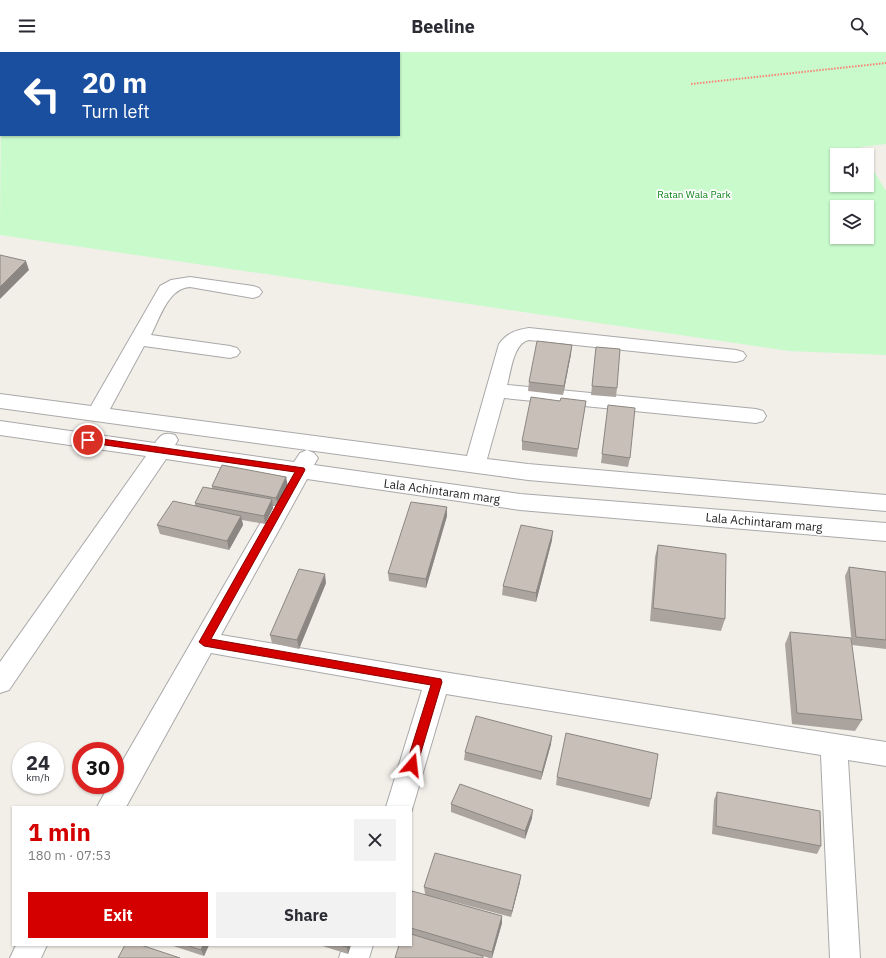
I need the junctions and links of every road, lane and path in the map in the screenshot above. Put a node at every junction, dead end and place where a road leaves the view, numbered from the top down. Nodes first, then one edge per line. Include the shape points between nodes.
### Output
1 (886, 63) edge
2 (692, 84) dead end
3 (254, 292) dead end
4 (139, 339) junction
5 (230, 352) dead end
6 (736, 356) dead end
7 (496, 391) junction
8 (0, 401) edge
9 (97, 414) junction
10 (756, 416) dead end
11 (178, 425) junction
12 (0, 428) edge
13 (314, 443) junction
14 (160, 450) junction
15 (475, 465) junction
16 (301, 470) junction
17 (886, 503) edge
18 (886, 532) edge
19 (204, 642) junction
20 (0, 682) edge
21 (437, 682) junction
22 (834, 746) junction
23 (886, 754) edge
24 (112, 806) edge
25 (400, 806) edge
26 (31, 946) edge
27 (358, 946) edge
28 (25, 958) edge
29 (354, 958) edge
30 (844, 958) edge

1 - 2 path
3 - 4 street via 190,282 172,286 166,290
4 - 5 street
4 - 9 street
6 - 7 street via 521,335 509,344
7 - 10 street
7 - 15 street
8 - 9 street
9 - 11 street
11 - 13 street
11 - 14 street
12 - 14 street, Lala Achintaram marg
13 - 15 street
13 - 16 street
14 - 16 street, Lala Achintaram marg
14 - 20 street
15 - 17 street via 528,472
16 - 18 street, Lala Achintaram marg via 520,502
16 - 19 street
19 - 21 street
19 - 24 street
21 - 22 street
21 - 25 street
22 - 23 street
22 - 30 street
26 - 28 street
27 - 29 street

